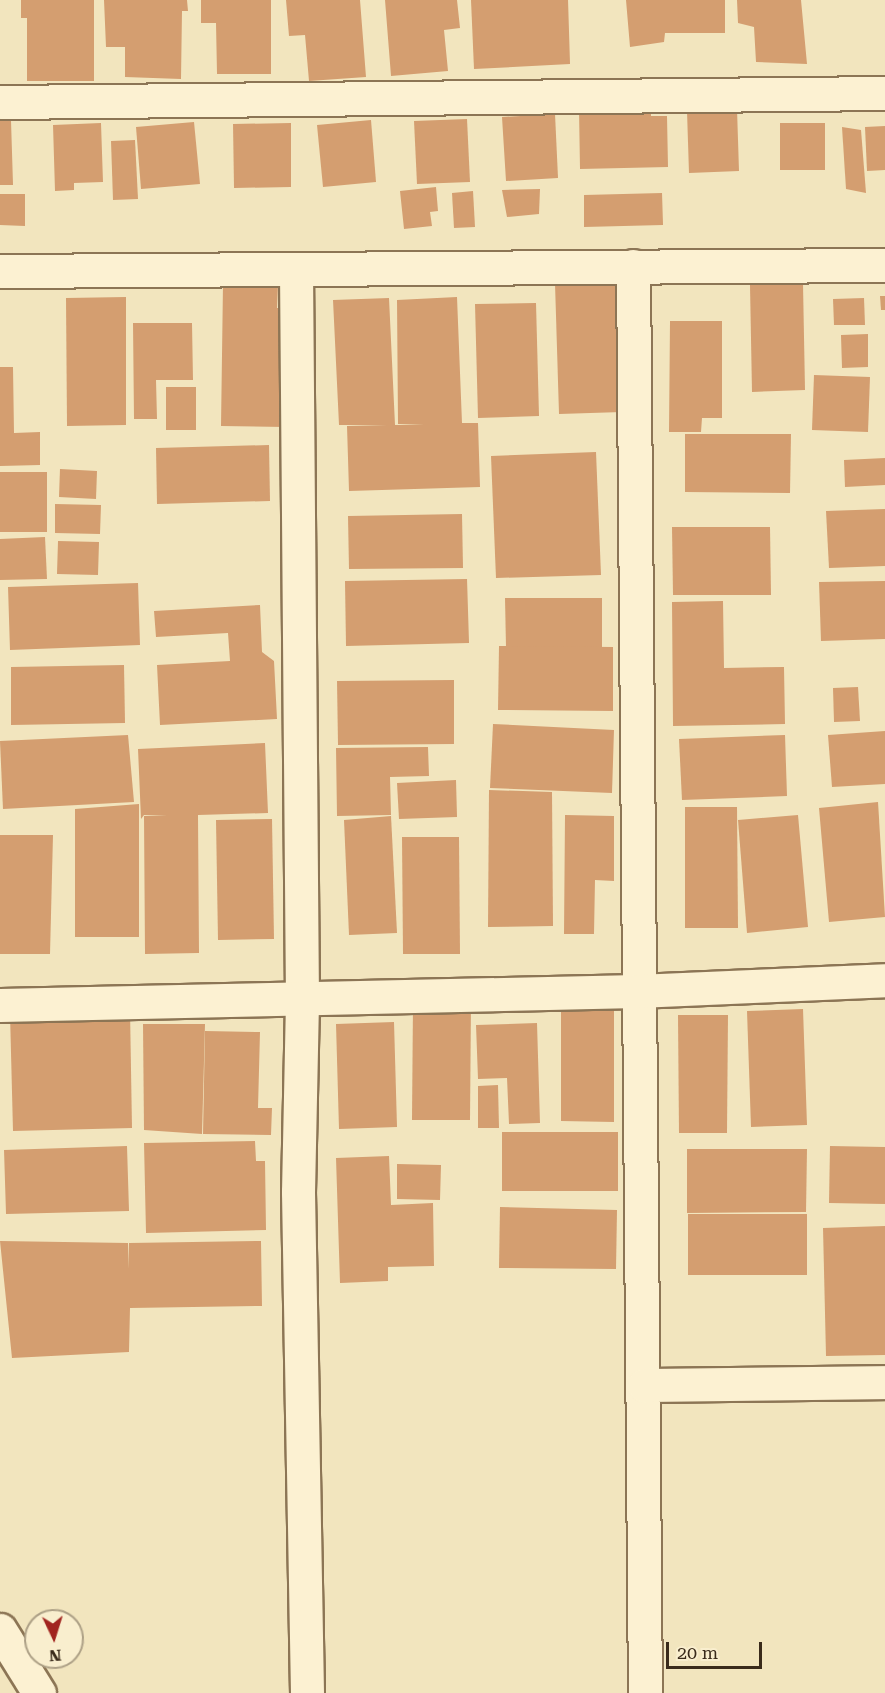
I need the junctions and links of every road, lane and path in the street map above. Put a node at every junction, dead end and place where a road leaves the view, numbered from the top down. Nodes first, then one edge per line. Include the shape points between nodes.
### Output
1 (885, 93) edge
2 (0, 102) edge
3 (885, 265) edge
4 (633, 266) junction
5 (296, 270) junction
6 (0, 272) edge
7 (885, 980) edge
8 (637, 991) junction
9 (302, 1001) junction
10 (0, 1005) edge
11 (885, 1382) edge
12 (644, 1385) junction
13 (0, 1630) edge
14 (39, 1693) edge
15 (308, 1693) edge
16 (645, 1693) edge

1 - 2 street
3 - 4 street
4 - 5 street
4 - 8 street
5 - 6 street
5 - 9 street
7 - 8 street
8 - 9 street
8 - 12 street
9 - 10 street
9 - 15 street via 298,1192
11 - 12 street
12 - 16 street
13 - 14 street

